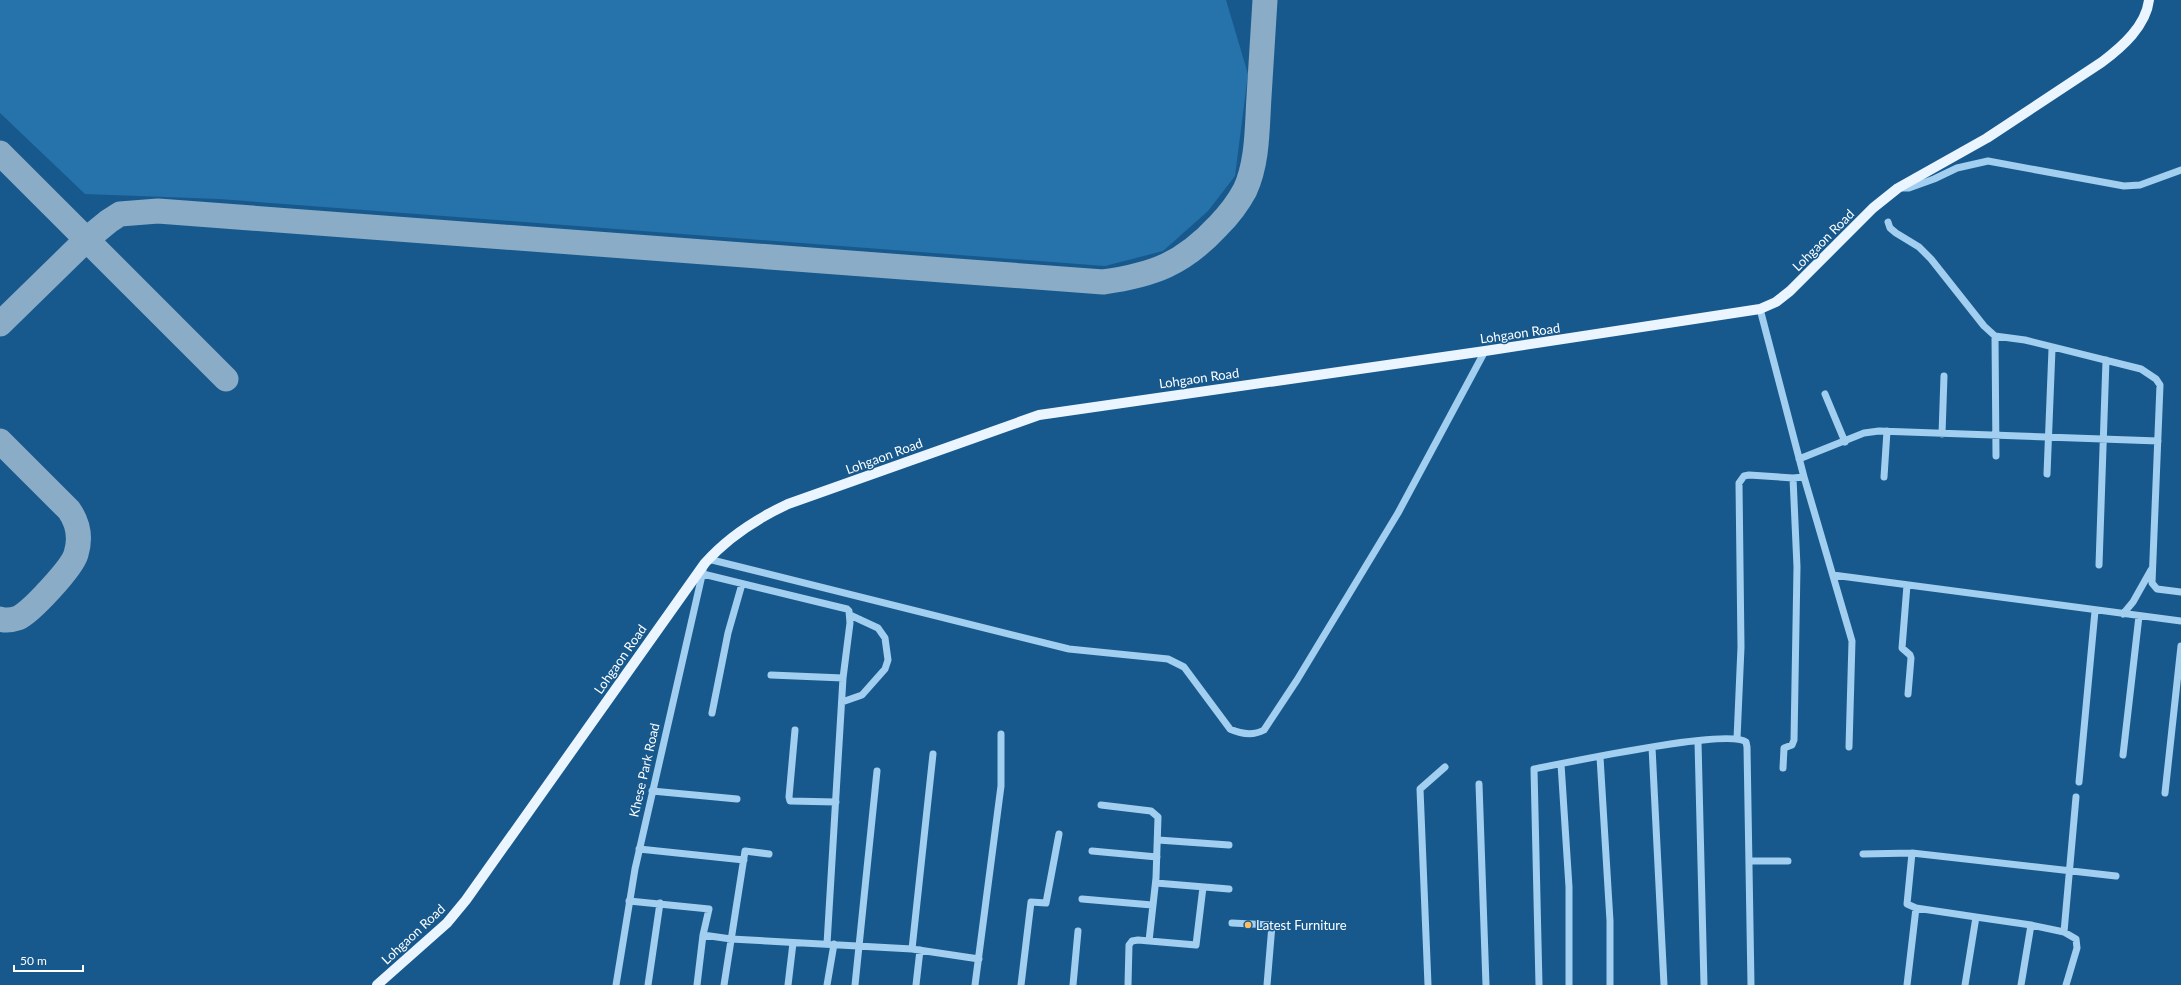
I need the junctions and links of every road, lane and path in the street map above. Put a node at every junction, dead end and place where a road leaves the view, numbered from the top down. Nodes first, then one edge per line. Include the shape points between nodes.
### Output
1 (2149, 0) edge
2 (2181, 170) edge
3 (1898, 188) junction
4 (1888, 222) dead end
5 (1760, 309) junction
6 (1995, 336) junction
7 (2052, 349) junction
8 (1485, 351) junction
9 (2106, 360) junction
10 (1944, 376) dead end
11 (1825, 394) dead end
12 (1887, 431) junction
13 (1942, 434) junction
14 (1996, 437) junction
15 (2049, 438) junction
16 (2104, 440) junction
17 (2158, 441) junction
18 (1845, 442) junction
19 (1996, 456) dead end
20 (1800, 459) junction
21 (2047, 474) dead end
22 (1804, 476) junction
23 (1884, 477) dead end
24 (1793, 478) junction
25 (706, 561) junction
26 (2099, 565) dead end
27 (2151, 570) junction
28 (703, 574) junction
29 (1833, 575) junction
30 (742, 584) junction
31 (1907, 585) junction
32 (2181, 592) edge
33 (2095, 611) junction
34 (2123, 614) junction
35 (850, 615) junction
36 (2139, 616) junction
37 (2181, 621) edge
38 (2181, 646) edge
39 (771, 674) dead end
40 (843, 678) junction
41 (1908, 694) dead end
42 (842, 702) junction
43 (712, 713) dead end
44 (795, 730) dead end
45 (1001, 734) dead end
46 (1738, 739) junction
47 (1698, 742) junction
48 (1652, 747) junction
49 (1849, 747) dead end
50 (933, 754) dead end
51 (2123, 755) dead end
52 (1600, 757) junction
53 (1561, 764) junction
54 (1445, 768) dead end
55 (1783, 768) dead end
56 (878, 771) dead end
57 (2079, 782) dead end
58 (1479, 784) dead end
59 (652, 791) junction
60 (2165, 793) dead end
61 (2076, 797) dead end
62 (737, 799) dead end
63 (836, 802) junction
64 (1101, 805) dead end
65 (1059, 834) dead end
66 (1158, 840) junction
67 (1229, 845) dead end
68 (639, 850) junction
69 (1092, 852) dead end
70 (1912, 853) junction
71 (769, 854) dead end
72 (1864, 854) dead end
73 (1157, 857) junction
74 (744, 860) junction
75 (1750, 861) junction
76 (1788, 861) dead end
77 (2069, 871) junction
78 (2116, 876) dead end
79 (1156, 883) junction
80 (1203, 887) junction
81 (1228, 889) dead end
82 (1082, 899) dead end
83 (630, 901) junction
84 (660, 903) junction
85 (1152, 905) junction
86 (1916, 908) junction
87 (1976, 917) junction
88 (1232, 923) dead end
89 (2031, 925) junction
90 (1078, 931) dead end
91 (2064, 932) junction
92 (703, 935) junction
93 (731, 939) junction
94 (1149, 941) junction
95 (793, 943) junction
96 (830, 944) junction
97 (860, 946) junction
98 (912, 949) junction
99 (920, 950) junction
100 (979, 959) junction
101 (377, 985) edge
102 (616, 985) edge
103 (648, 985) edge
104 (697, 985) edge
105 (724, 985) edge
106 (788, 985) edge
107 (827, 985) edge
108 (855, 985) edge
109 (916, 985) edge
110 (975, 985) edge
111 (1020, 985) edge
112 (1073, 985) edge
113 (1128, 985) edge
114 (1267, 985) edge
115 (1428, 985) edge
116 (1486, 985) edge
117 (1539, 985) edge
118 (1569, 985) edge
119 (1610, 985) edge
120 (1664, 985) edge
121 (1704, 985) edge
122 (1751, 985) edge
123 (1907, 985) edge
124 (1965, 985) edge
125 (2021, 985) edge
126 (2066, 985) edge

1 - 3 main road, Lohgaon Road via 2143,18 2133,33 2120,48 2102,62 1987,138
2 - 3 street via 2140,185 2124,186 1988,161 1957,168 1909,188
3 - 5 main road, Lohgaon Road via 1873,208 1790,291 1776,302
4 - 6 street via 1890,228 1919,247 1931,259 1984,326
5 - 8 main road, Lohgaon Road
5 - 20 street
6 - 7 street via 2025,340
6 - 14 street
7 - 9 street
7 - 15 street
8 - 25 main road, Lohgaon Road via 1039,415 788,504 739,532
8 - 25 street via 1398,513 1297,680 1264,730 1257,734 1230,729 1184,667 1168,659 1069,649
9 - 16 street
9 - 17 street via 2140,370 2156,379 2160,385
10 - 13 street
11 - 18 street
12 - 13 street
12 - 18 street via 1864,433
12 - 23 street
13 - 14 street
14 - 15 street
14 - 19 street
15 - 16 street
15 - 21 street
16 - 17 street
16 - 26 street
17 - 27 street
18 - 20 street
20 - 22 street
22 - 24 street
22 - 29 street
24 - 46 street via 1749,475 1744,476 1739,483
24 - 55 street via 1797,567 1794,740 1792,745 1784,748
25 - 28 street, Khese Park Road
25 - 101 main road, Lohgaon Road via 466,900 447,923
27 - 32 street via 2154,587
27 - 34 street
28 - 30 street
28 - 59 street, Khese Park Road
29 - 31 street
29 - 49 street via 1852,641
30 - 35 street via 847,609
30 - 43 street via 728,634
31 - 33 street
31 - 41 street via 1902,648 1910,655
33 - 34 street
33 - 57 street
34 - 36 street
35 - 40 street
35 - 42 street via 878,628 885,638 888,660 886,669 862,695
36 - 37 street
36 - 51 street
38 - 60 street
39 - 40 street
40 - 42 street
42 - 63 street
44 - 63 street via 790,801
45 - 100 street via 1001,786
46 - 47 street
46 - 75 street via 1746,742 1748,747
47 - 48 street
47 - 121 street
48 - 52 street
48 - 120 street
50 - 98 street
52 - 53 street
52 - 119 street via 1610,921
53 - 117 street via 1534,769
53 - 118 street via 1570,887
54 - 115 street via 1420,789
56 - 97 street
58 - 116 street
59 - 62 street
59 - 68 street, Khese Park Road
61 - 77 street
63 - 96 street
64 - 66 street via 1156,813 1159,824
65 - 111 street via 1046,903 1031,902
66 - 67 street
66 - 73 street
68 - 74 street
68 - 83 street, Khese Park Road
69 - 73 street
70 - 72 street
70 - 77 street
70 - 86 street via 1906,900 1909,907
71 - 74 street via 745,852
73 - 79 street
74 - 93 street
75 - 76 street
75 - 122 street
77 - 78 street
77 - 91 street
79 - 80 street
79 - 85 street
80 - 81 street
80 - 94 street via 1196,945
82 - 85 street
83 - 84 street
83 - 102 street, Khese Park Road
84 - 92 street via 709,909
84 - 103 street
85 - 94 street
86 - 87 street
86 - 123 street
87 - 89 street
87 - 124 street
88 - 114 street via 1272,925
89 - 91 street
89 - 125 street
90 - 112 street
91 - 126 street via 2076,940 2077,948
92 - 93 street
92 - 104 street
93 - 95 street
93 - 105 street
94 - 113 street via 1132,941 1129,945
95 - 96 street
95 - 106 street
96 - 97 street
96 - 107 street
97 - 98 street
97 - 108 street
98 - 99 street
99 - 100 street
99 - 109 street
100 - 110 street

